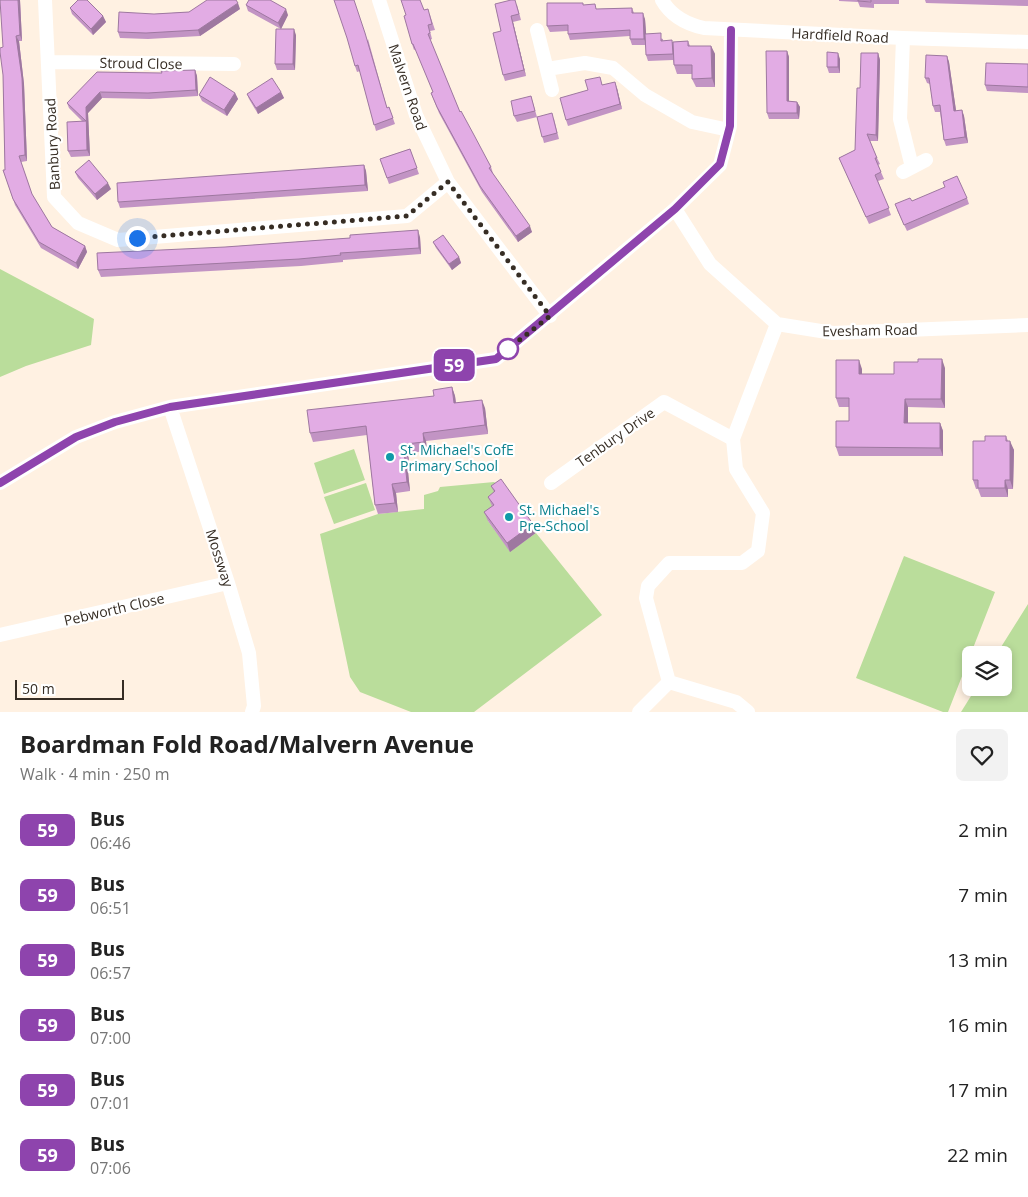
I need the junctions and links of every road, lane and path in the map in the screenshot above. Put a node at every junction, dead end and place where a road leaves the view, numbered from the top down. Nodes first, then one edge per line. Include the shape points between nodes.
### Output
1 (44, 0) edge
2 (379, 0) edge
3 (662, 0) edge
4 (537, 30) dead end
5 (731, 30) junction
6 (904, 38) junction
7 (1028, 42) edge
8 (48, 62) junction
9 (234, 64) dead end
10 (547, 69) junction
11 (552, 90) dead end
12 (729, 130) junction
13 (926, 160) dead end
14 (448, 182) junction
15 (675, 209) junction
16 (550, 316) junction
17 (777, 324) junction
18 (1028, 325) edge
19 (170, 407) junction
20 (733, 440) junction
21 (0, 483) edge
22 (551, 483) dead end
23 (228, 583) junction
24 (0, 634) edge
25 (669, 682) junction
26 (252, 712) edge
27 (639, 712) edge
28 (748, 712) edge

1 - 8 street, Banbury Road
2 - 14 street, Malvern Road via 416,115
3 - 5 street, Hardfield Road via 675,15 692,25
4 - 10 street
5 - 6 street, Hardfield Road
5 - 12 street
6 - 7 street, Hardfield Road
6 - 13 street via 900,119 908,170
8 - 9 street, Stroud Close
8 - 14 street, Banbury Road via 54,197 78,223 118,240 407,216
10 - 11 street
10 - 12 street via 585,63 613,68 645,95 692,122
12 - 15 street via 720,164
14 - 16 street, Malvern Road
15 - 16 street
15 - 17 street via 710,264
16 - 19 street via 496,359
17 - 18 street, Evesham Road via 833,333
17 - 20 street
19 - 21 street via 76,437
19 - 23 street, Mossway
20 - 22 street, Tenbury Drive via 664,402
20 - 25 street via 736,469 763,512 758,551 742,563 669,563 648,586 646,598
23 - 24 street, Pebworth Close
23 - 26 street, Mossway via 249,653
25 - 27 street
25 - 28 street via 736,702

